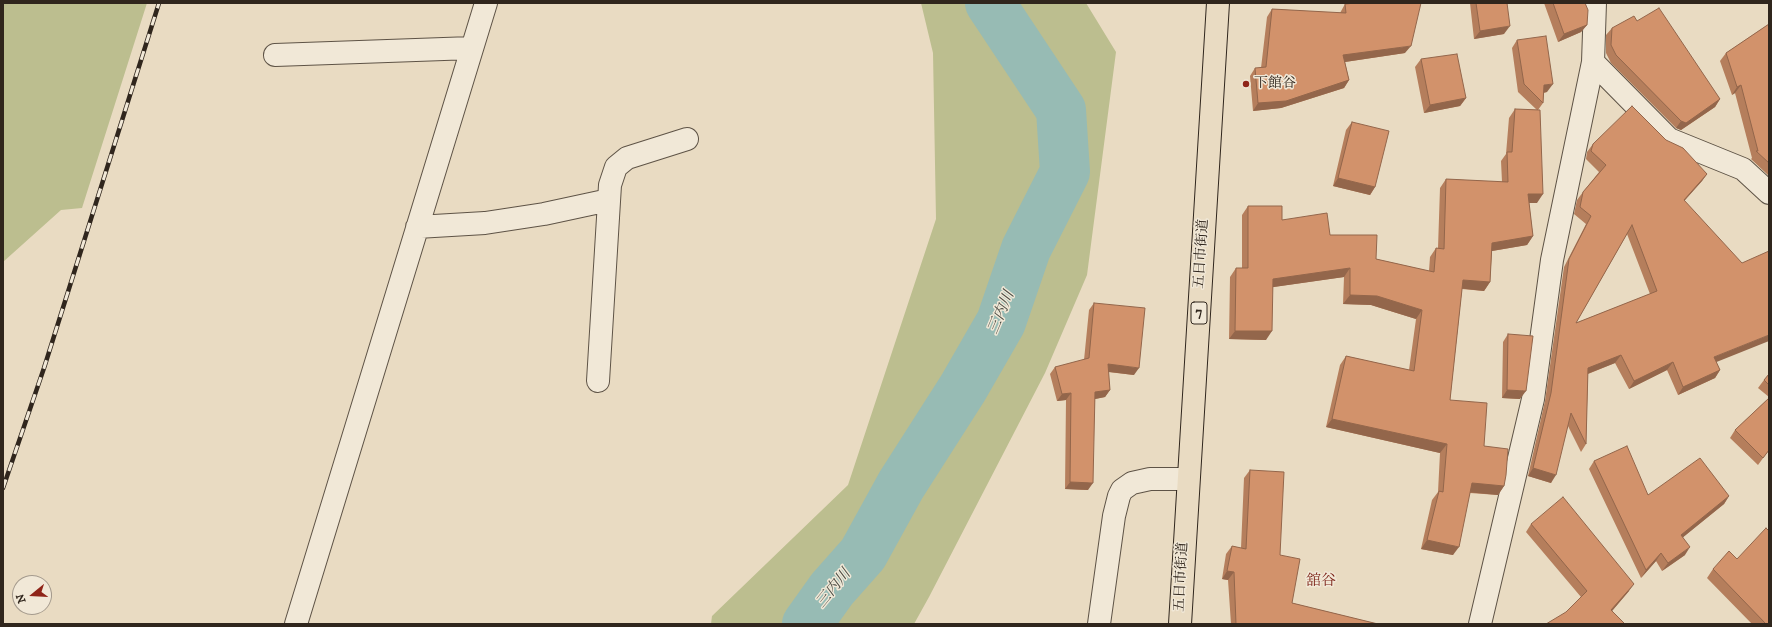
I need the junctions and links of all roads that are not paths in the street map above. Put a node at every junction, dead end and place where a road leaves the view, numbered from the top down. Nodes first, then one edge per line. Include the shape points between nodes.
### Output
1 (486, 3) edge
2 (1218, 3) edge
3 (1595, 3) edge
4 (472, 48) junction
5 (275, 55) dead end
6 (1594, 62) junction
7 (687, 139) dead end
8 (1769, 193) edge
9 (609, 200) junction
10 (417, 227) junction
11 (598, 381) dead end
12 (1188, 479) junction
13 (296, 624) edge
14 (1099, 624) edge
15 (1180, 624) edge
16 (1480, 624) edge

1 - 4 street
2 - 12 main road, 五日市街道 / 7
3 - 6 street
4 - 5 street
4 - 10 street
6 - 8 street via 1669,139 1743,169
6 - 16 street via 1552,260 1533,399
7 - 9 street via 627,158 616,167 610,185
9 - 10 street via 485,223
9 - 11 street
10 - 13 street
12 - 14 street via 1150,479 1132,483 1122,490 1114,516
12 - 15 main road, 五日市街道 / 7

